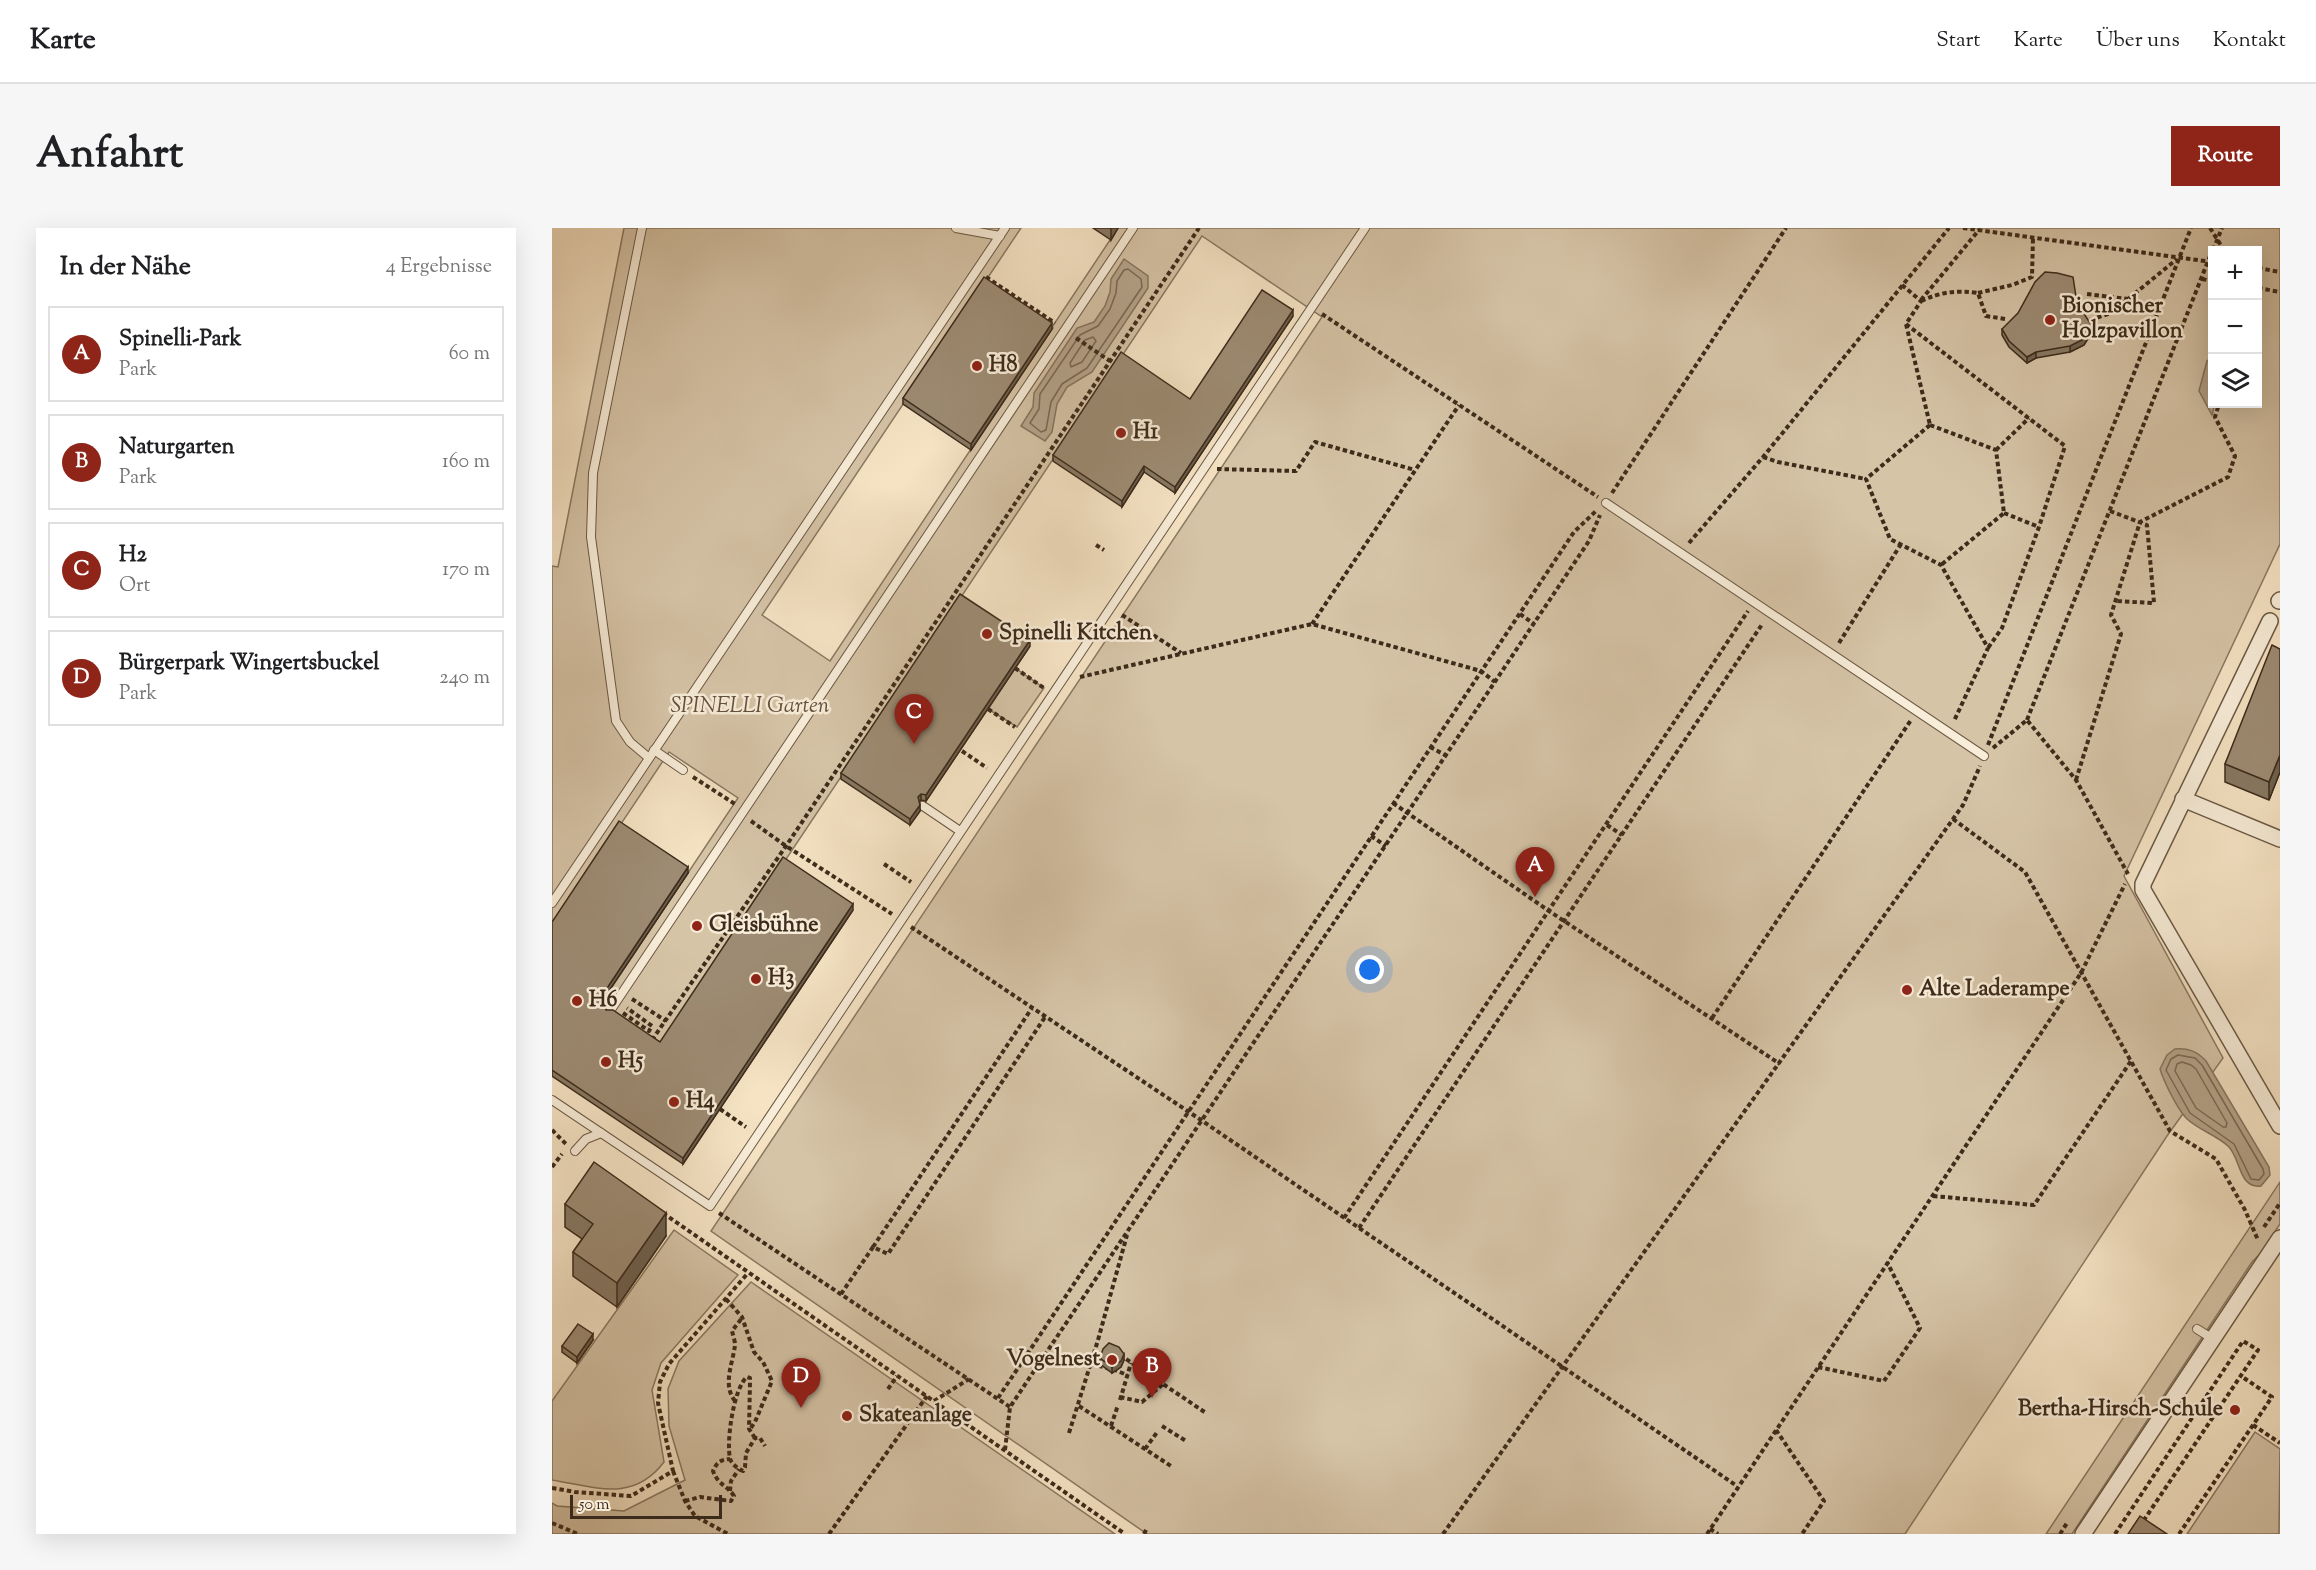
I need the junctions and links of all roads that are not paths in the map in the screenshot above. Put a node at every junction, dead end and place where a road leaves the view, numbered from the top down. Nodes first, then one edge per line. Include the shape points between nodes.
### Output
1 (642, 228) edge
2 (956, 228) edge
3 (1005, 228) edge
4 (1133, 228) edge
5 (1365, 228) edge
6 (1000, 236) junction
7 (1606, 503) road end
8 (2270, 621) dead end
9 (654, 750) junction
10 (1984, 756) road end
11 (649, 758) junction
12 (683, 770) road end
13 (2183, 799) junction
14 (923, 806) dead end
15 (960, 831) junction
16 (2280, 839) edge
17 (552, 903) edge
18 (610, 1011) edge
19 (552, 1100) edge
20 (2280, 1126) edge
21 (601, 1133) junction
22 (576, 1151) dead end
23 (2280, 1238) edge
24 (2196, 1329) dead end
25 (2213, 1339) junction
26 (2084, 1534) edge

1 - 11 lane via 593,473 591,537 616,721 630,742
2 - 6 lane
3 - 6 lane
4 - 18 lane
5 - 15 lane
6 - 9 lane
7 - 10 lane
8 - 13 street
9 - 11 lane
9 - 12 lane
11 - 17 lane
13 - 16 street
13 - 20 street via 2143,890
14 - 15 lane
15 - 21 lane via 710,1206
19 - 21 lane
21 - 22 lane via 586,1139
23 - 25 street
24 - 25 lane
25 - 26 street

